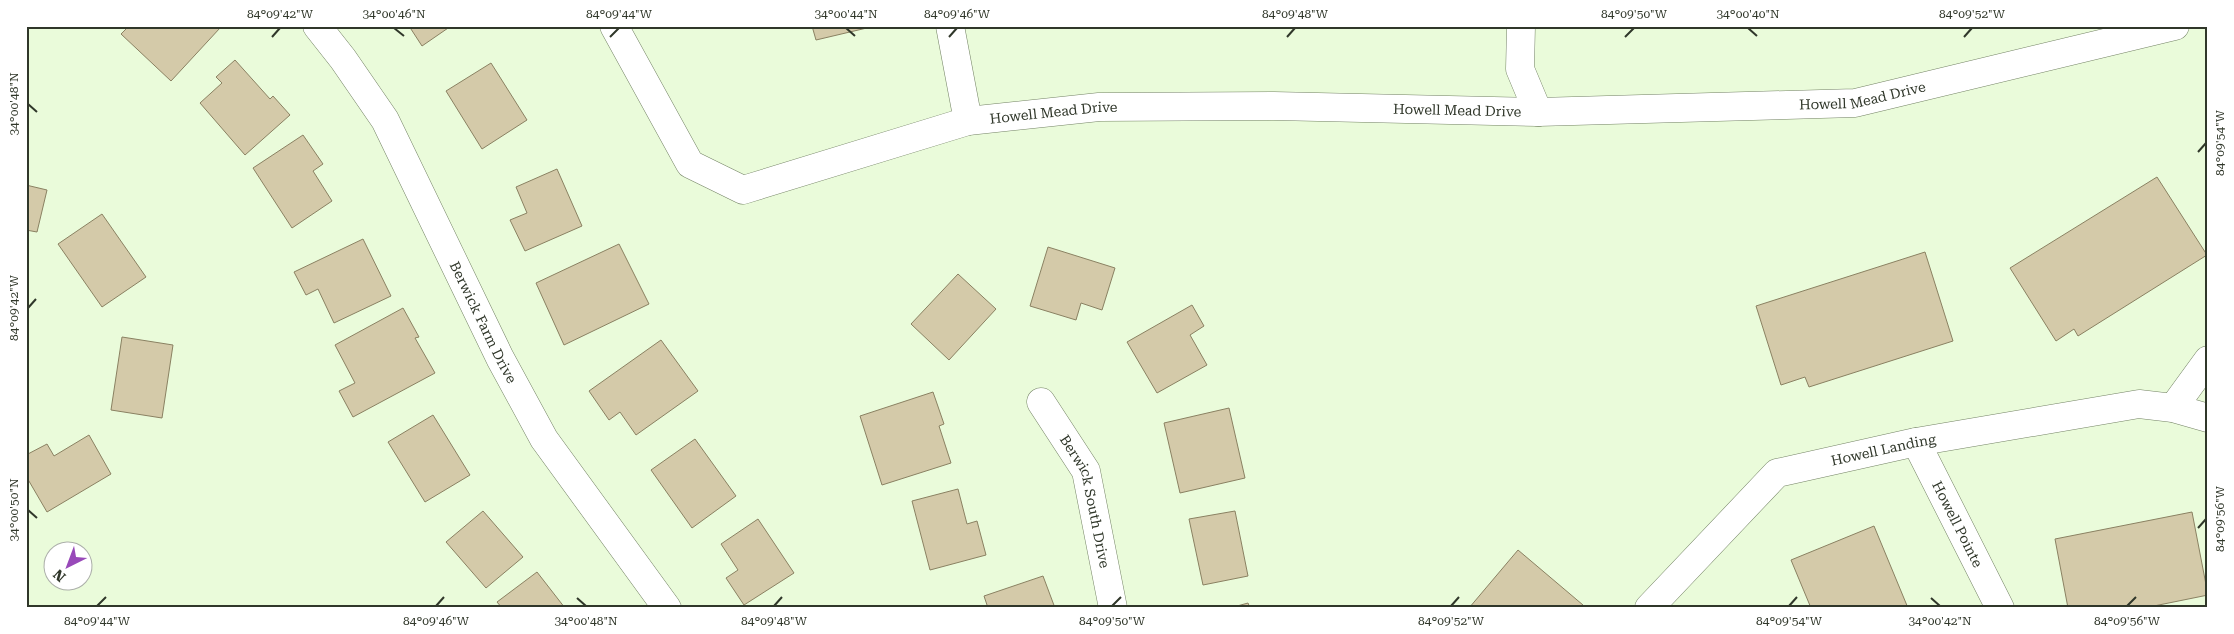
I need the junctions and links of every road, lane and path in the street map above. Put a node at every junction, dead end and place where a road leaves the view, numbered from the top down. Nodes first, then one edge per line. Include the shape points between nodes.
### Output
1 (317, 26) edge
2 (614, 26) edge
3 (950, 26) edge
4 (1521, 26) edge
5 (2170, 27) edge
6 (1538, 112) junction
7 (968, 121) junction
8 (2208, 360) edge
9 (1042, 402) dead end
10 (2174, 408) junction
11 (2208, 418) edge
12 (1916, 442) junction
13 (667, 608) edge
14 (1113, 608) edge
15 (1649, 608) edge
16 (2000, 608) edge

1 - 13 street, Berwick Farm Drive via 385,120 496,349 544,439
2 - 7 street, Howell Mead Drive via 690,164 743,190
3 - 7 street
4 - 6 street via 1520,69
5 - 6 street, Howell Mead Drive via 1855,103
6 - 7 street, Howell Mead Drive via 1274,106 1099,107
8 - 10 street
9 - 14 street, Berwick South Drive via 1086,471
10 - 11 street, Howell Landing
10 - 12 street, Howell Landing via 2139,404
12 - 15 street, Howell Landing via 1777,473
12 - 16 street, Howell Pointe

